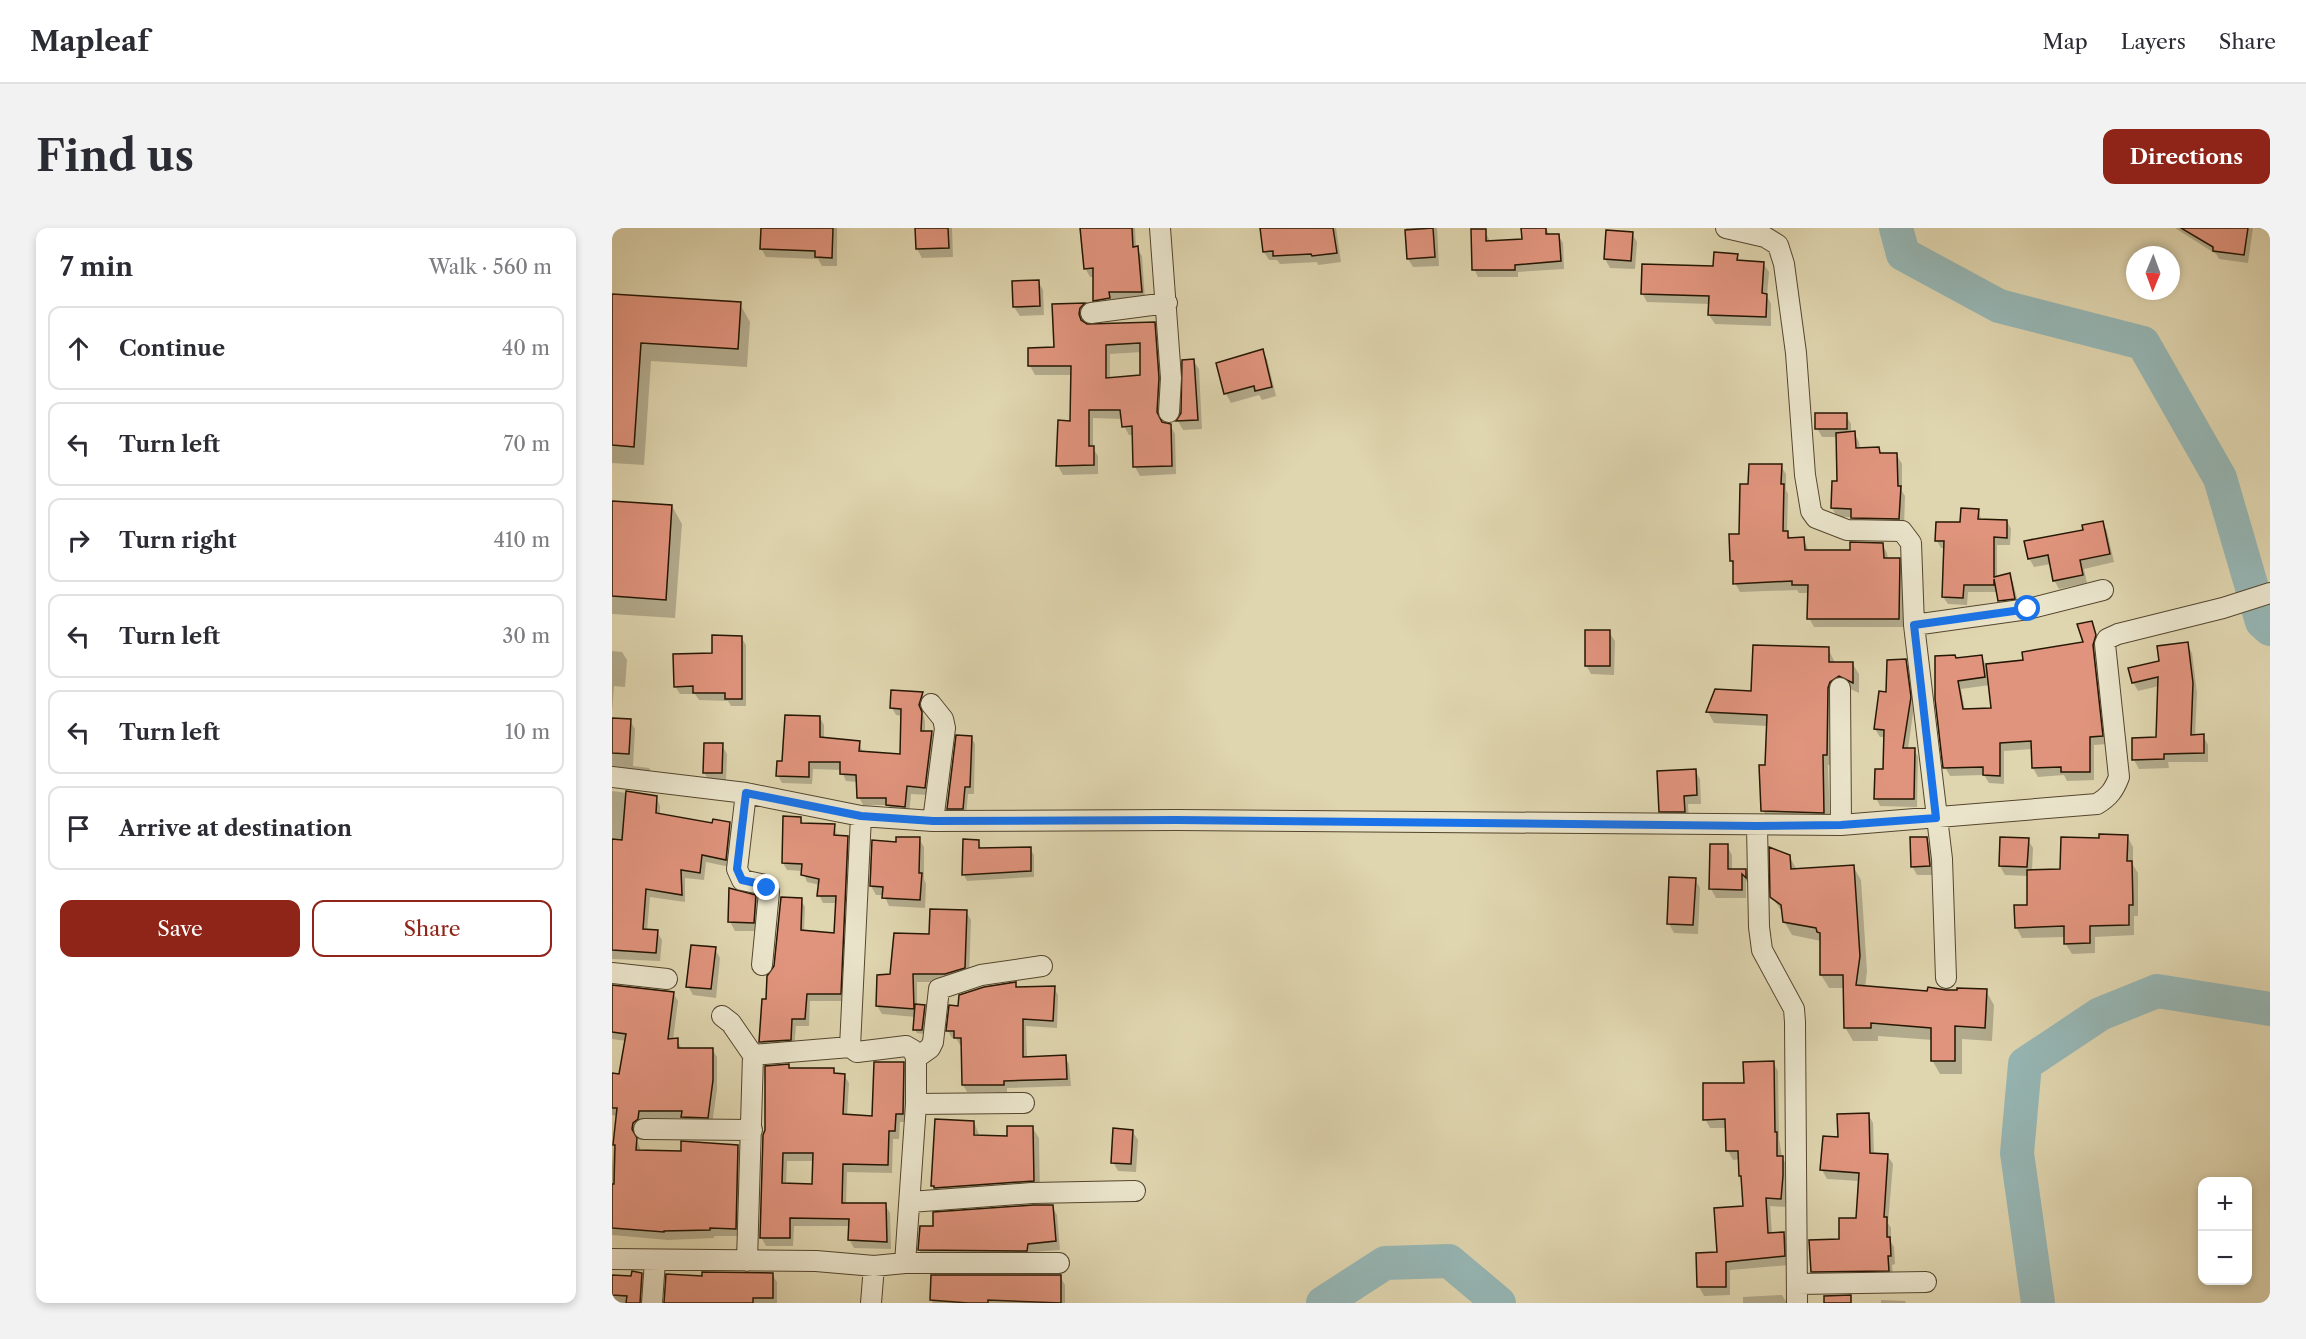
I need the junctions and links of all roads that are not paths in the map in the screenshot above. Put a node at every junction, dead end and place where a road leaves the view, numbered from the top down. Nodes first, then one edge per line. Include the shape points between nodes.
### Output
1 (1160, 228) edge
2 (1726, 228) edge
3 (1167, 303) junction
4 (1092, 313) dead end
5 (1169, 412) dead end
6 (2103, 590) dead end
7 (2270, 593) edge
8 (1914, 625) junction
9 (1840, 688) dead end
10 (931, 704) dead end
11 (612, 777) edge
12 (746, 793) junction
13 (861, 816) junction
14 (1936, 818) junction
15 (933, 821) junction
16 (1841, 825) junction
17 (1757, 826) junction
18 (762, 966) dead end
19 (1042, 966) dead end
20 (612, 973) edge
21 (1946, 978) dead end
22 (667, 979) dead end
23 (722, 1016) dead end
24 (850, 1047) junction
25 (753, 1055) junction
26 (916, 1058) junction
27 (1024, 1103) dead end
28 (916, 1104) junction
29 (644, 1129) dead end
30 (752, 1130) junction
31 (1135, 1191) dead end
32 (910, 1202) junction
33 (612, 1259) edge
34 (655, 1261) junction
35 (747, 1261) junction
36 (905, 1263) junction
37 (1059, 1263) dead end
38 (874, 1266) junction
39 (1926, 1282) dead end
40 (1797, 1294) edge
41 (652, 1303) edge
42 (871, 1303) edge
43 (882, 1303) edge

1 - 3 street
2 - 8 street via 1765,237 1778,245 1784,264 1811,512 1816,518 1847,530 1902,531 1908,537
3 - 4 street
3 - 5 street
6 - 8 street via 2028,609
7 - 14 street via 2107,639 2119,777 2107,798 2097,804
8 - 14 street
9 - 16 street
10 - 15 street via 943,719 945,729
11 - 12 street
12 - 13 street
12 - 18 street via 737,869 742,880 765,885 769,892
13 - 15 street
13 - 24 street
14 - 16 street
14 - 21 street via 1942,859
15 - 17 street
16 - 17 street
17 - 40 street via 1762,950 1794,1009
19 - 26 street via 981,975 939,988 933,1042
20 - 22 street
23 - 25 street
24 - 25 street
24 - 26 street via 857,1052 906,1046
25 - 30 street
26 - 28 street
27 - 28 street
28 - 32 street
29 - 30 street
30 - 35 street
31 - 32 street via 1032,1193
32 - 36 street
33 - 34 street
34 - 35 street
34 - 41 street
35 - 38 street
36 - 37 street
36 - 38 street
38 - 42 street
39 - 40 street
42 - 43 street

